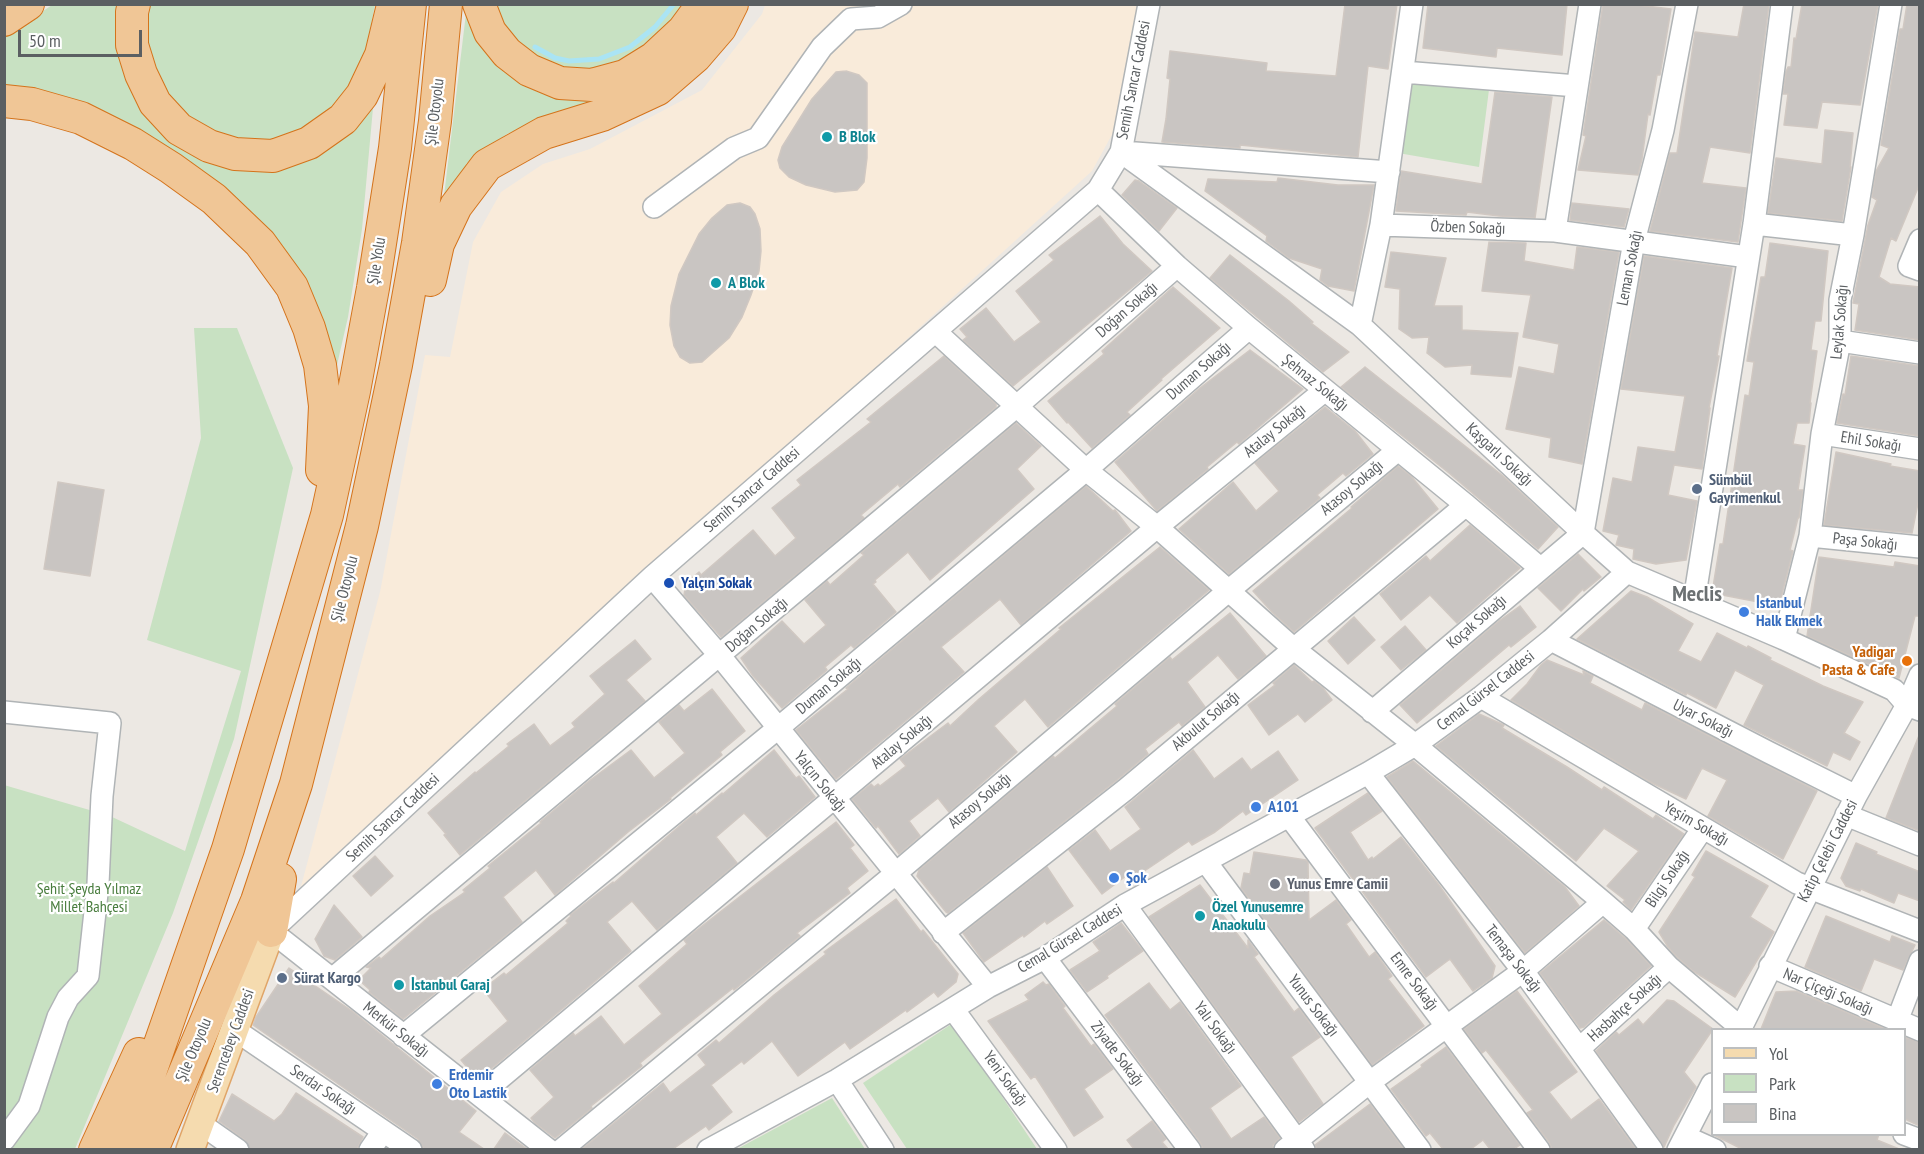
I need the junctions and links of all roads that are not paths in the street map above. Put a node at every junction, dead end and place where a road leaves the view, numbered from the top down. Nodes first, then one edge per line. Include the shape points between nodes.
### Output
1 (28, 4) edge
2 (134, 4) edge
3 (393, 4) edge
4 (410, 4) edge
5 (447, 4) edge
6 (479, 4) edge
7 (703, 4) edge
8 (732, 4) edge
9 (901, 4) edge
10 (1149, 4) edge
11 (1412, 4) edge
12 (1590, 4) edge
13 (1687, 4) edge
14 (1782, 4) edge
15 (1891, 4) edge
16 (4, 20) edge
17 (1403, 72) junction
18 (1577, 86) junction
19 (4, 101) edge
20 (1121, 152) junction
21 (1389, 171) junction
22 (1098, 190) junction
23 (654, 207) dead end
24 (1754, 224) junction
25 (1381, 225) junction
26 (1555, 231) junction
27 (1853, 235) junction
28 (1920, 240) edge
29 (1634, 241) junction
30 (1748, 257) junction
31 (1178, 266) junction
32 (1920, 270) edge
33 (1360, 325) junction
34 (1248, 328) junction
35 (936, 332) junction
36 (1840, 341) junction
37 (1920, 353) edge
38 (396, 365) junction
39 (1324, 391) junction
40 (1017, 406) junction
41 (1822, 434) junction
42 (1920, 449) edge
43 (1398, 450) junction
44 (1086, 470) junction
45 (1466, 505) junction
46 (327, 515) junction
47 (1156, 527) junction
48 (1583, 533) junction
49 (1810, 537) junction
50 (1920, 547) edge
51 (1540, 568) junction
52 (1627, 572) junction
53 (652, 577) junction
54 (1227, 592) junction
55 (1694, 601) junction
56 (1784, 639) junction
57 (1551, 640) junction
58 (1293, 648) junction
59 (720, 656) junction
60 (1920, 675) edge
61 (1481, 697) junction
62 (1913, 708) edge
63 (4, 712) edge
64 (1372, 712) junction
65 (777, 729) junction
66 (1415, 745) junction
67 (1368, 773) junction
68 (296, 784) junction
69 (1856, 796) junction
70 (834, 799) junction
71 (1846, 815) junction
72 (1289, 816) junction
73 (1702, 828) junction
74 (1920, 845) edge
75 (1206, 862) junction
76 (895, 874) junction
77 (1809, 888) junction
78 (1603, 902) junction
79 (1125, 905) junction
80 (1634, 929) junction
81 (271, 931) junction
82 (1920, 931) edge
83 (943, 933) junction
84 (1045, 958) junction
85 (1920, 961) edge
86 (186, 966) junction
87 (1770, 966) junction
88 (1670, 967) junction
89 (1523, 971) junction
90 (332, 979) junction
91 (988, 987) junction
92 (953, 1009) junction
93 (1897, 1021) junction
94 (1447, 1027) junction
95 (1739, 1028) edge
96 (1740, 1028) edge
97 (235, 1030) junction
98 (1920, 1030) edge
99 (404, 1036) junction
100 (1580, 1048) junction
101 (837, 1080) junction
102 (1370, 1082) junction
103 (1711, 1088) edge
104 (480, 1095) junction
105 (201, 1124) junction
106 (383, 1131) junction
107 (1906, 1134) edge
108 (4, 1140) edge
109 (1920, 1140) edge
110 (1682, 1143) edge
111 (1295, 1146) edge
112 (95, 1149) edge
113 (123, 1149) edge
114 (152, 1149) edge
115 (190, 1149) edge
116 (238, 1149) edge
117 (370, 1149) edge
118 (411, 1149) edge
119 (549, 1149) edge
120 (561, 1149) edge
121 (708, 1149) edge
122 (883, 1149) edge
123 (1056, 1149) edge
124 (1190, 1149) edge
125 (1420, 1149) edge
126 (1539, 1149) edge
127 (1652, 1149) edge
128 (1715, 1149) edge

1 - 16 highway
2 - 3 highway via 132,45 155,103 179,129 209,146 236,154 273,156 309,143 343,119 362,94 381,55
4 - 46 highway, Şile Yolu via 395,148 375,276
5 - 38 highway, Şile Otoyolu via 418,243
6 - 7 highway via 490,33 529,70 560,83 592,85 625,76 654,58 683,31
8 - 38 highway via 720,28 695,57 658,89 602,115 544,133 487,165 456,206 438,244 429,285
9 - 23 street via 878,17 851,19 822,47 759,138 734,148
10 - 20 street, Semih Sancar Caddesi
11 - 17 street
12 - 18 street
13 - 29 street, Leman Sokağı via 1663,130
14 - 24 street
15 - 27 street, Leylak Sokağı
17 - 18 street
17 - 21 street
18 - 26 street
19 - 46 highway via 32,104 81,118 133,144 214,199 260,243 292,287 320,365 325,406 321,463
20 - 21 street
20 - 22 street, Semih Sancar Caddesi
20 - 33 street, Kaşgarlı Sokağı
21 - 25 street
22 - 31 street, Şehnaz Sokağı
22 - 35 street, Semih Sancar Caddesi
24 - 27 street
24 - 30 street
25 - 26 street, Özben Sokağı
25 - 33 street
26 - 29 street, Özben Sokağı
27 - 36 street, Leylak Sokağı via 1840,300
28 - 32 street via 1910,266
29 - 30 street, Özben Sokağı
29 - 48 street, Leman Sokağı
30 - 55 street
31 - 34 street, Şehnaz Sokağı
31 - 40 street, Doğan Sokağı
33 - 48 street, Kaşgarlı Sokağı
34 - 39 street, Şehnaz Sokağı
34 - 44 street, Duman Sokağı
35 - 40 street
35 - 53 street, Semih Sancar Caddesi
36 - 37 street
36 - 41 street, Leylak Sokağı
38 - 68 highway, Şile Otoyolu via 362,526
39 - 43 street, Şehnaz Sokağı
39 - 47 street, Atalay Sokağı
40 - 44 street
40 - 59 street, Doğan Sokağı
41 - 42 street, Ehil Sokağı
41 - 49 street, Leylak Sokağı
43 - 45 street, Şehnaz Sokağı
43 - 54 street, Atasoy Sokağı
44 - 47 street
44 - 65 street, Duman Sokağı
45 - 51 street, Şehnaz Sokağı
45 - 58 street, Akbulut Sokağı
46 - 86 highway, Şile Otoyolu via 228,849
47 - 54 street
47 - 70 street, Atalay Sokağı
48 - 51 street, Koçak Sokağı
48 - 52 street, Kaşgarlı Sokağı
49 - 50 street, Paşa Sokağı
49 - 56 street, Leylak Sokağı
51 - 64 street, Koçak Sokağı
52 - 55 street, Kaşgarlı Sokağı
52 - 57 street, Cemal Gürsel Caddesi
53 - 59 street, Yalçın Sokağı
53 - 81 street, Semih Sancar Caddesi
54 - 58 street
54 - 76 street, Atasoy Sokağı
55 - 56 street, Kaşgarlı Sokağı
56 - 62 street, Kaşgarlı Sokağı via 1894,690
57 - 61 street, Cemal Gürsel Caddesi
57 - 69 street, Uyar Sokağı
58 - 64 street
58 - 83 street, Akbulut Sokağı via 1125,790
59 - 65 street, Yalçın Sokağı
59 - 90 street, Doğan Sokağı
60 - 62 street, Katip Çelebi Caddesi
61 - 66 street, Cemal Gürsel Caddesi
61 - 73 street, Yeşim Sokağı
62 - 69 street, Katip Çelebi Caddesi
63 - 108 street via 110,723 88,976 68,998 58,1017 29,1106
64 - 66 street
65 - 70 street, Yalçın Sokağı
65 - 99 street, Duman Sokağı
66 - 67 street, Cemal Gürsel Caddesi
66 - 78 street
67 - 72 street, Cemal Gürsel Caddesi
67 - 89 street, Temaşa Sokağı
68 - 81 highway
68 - 114 highway, Şile Otoyolu via 257,901
69 - 71 street, Katip Çelebi Caddesi
70 - 76 street, Yalçın Sokağı
70 - 104 street, Atalay Sokağı
71 - 74 street
71 - 77 street, Katip Çelebi Caddesi
72 - 75 street, Cemal Gürsel Caddesi
72 - 94 street, Emre Sokağı
73 - 77 street, Yeşim Sokağı
73 - 80 street, Bilgi Sokağı
75 - 79 street, Cemal Gürsel Caddesi
75 - 102 street, Yunus Sokağı
76 - 83 street, Yalçın Sokağı
76 - 120 street, Atasoy Sokağı
77 - 82 street, Yeşim Sokağı
77 - 87 street, Katip Çelebi Caddesi
78 - 80 street
78 - 89 street
79 - 84 street, Cemal Gürsel Caddesi
79 - 111 street, Yalı Sokağı
80 - 88 street
81 - 90 street, Merkür Sokağı
81 - 97 main road, Serencebey Caddesi
83 - 91 street, Yalçın Sokağı
84 - 91 street, Cemal Gürsel Caddesi
84 - 124 street, Ziyade Sokağı
85 - 93 street
86 - 112 highway via 130,1069
86 - 113 highway, Şile Otoyolu
87 - 93 street, Nar Çiçeği Sokağı
87 - 96 street, Katip Çelebi Caddesi
88 - 95 street
88 - 100 street, Hasbahçe Sokağı
89 - 94 street
89 - 100 street, Temaşa Sokağı
90 - 99 street, Merkür Sokağı
91 - 92 street, Cemal Gürsel Caddesi
92 - 101 street, Cemal Gürsel Caddesi
92 - 123 street, Yeni Sokağı
93 - 98 street, Nar Çiçeği Sokağı
94 - 102 street
94 - 126 street, Emre Sokağı
97 - 105 main road, Serencebey Caddesi
97 - 106 street, Serdar Sokağı
99 - 104 street, Merkür Sokağı
100 - 127 street, Temaşa Sokağı
101 - 121 street, Cemal Gürsel Caddesi
101 - 122 street
102 - 111 street
102 - 125 street, Yunus Sokağı
103 - 110 street
104 - 119 street, Merkür Sokağı
105 - 115 main road, Serencebey Caddesi
105 - 116 street
106 - 117 street
106 - 118 street, Serdar Sokağı
107 - 109 street
110 - 128 street

